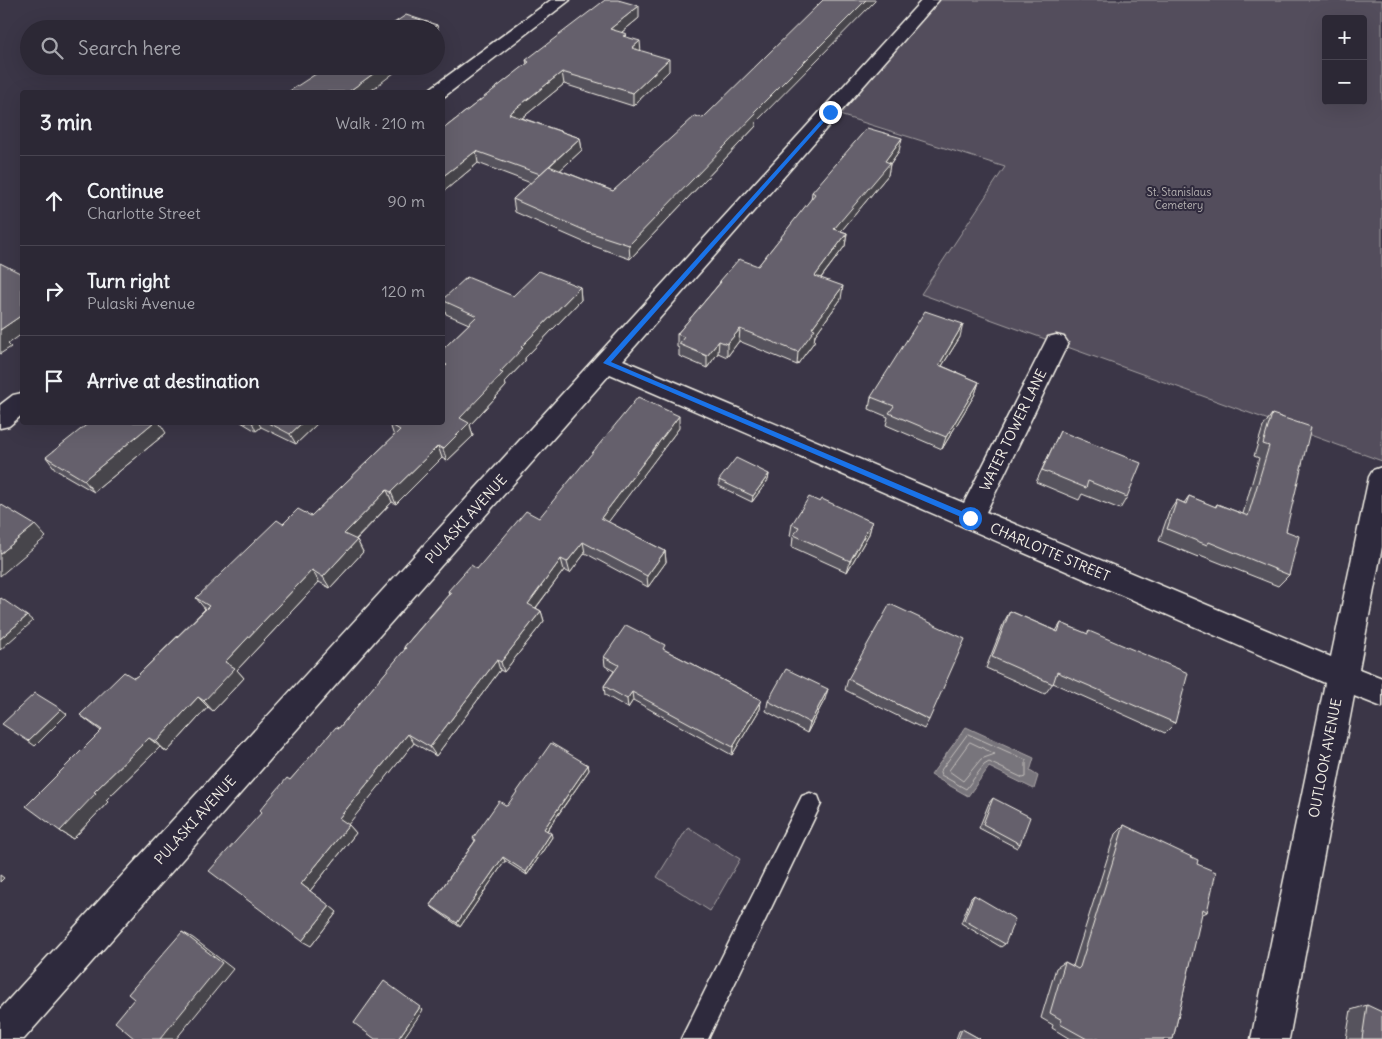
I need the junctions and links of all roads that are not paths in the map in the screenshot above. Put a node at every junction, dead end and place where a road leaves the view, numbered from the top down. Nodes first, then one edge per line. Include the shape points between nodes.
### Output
1 (562, 0) edge
2 (930, 0) edge
3 (441, 90) edge
4 (1056, 343) dead end
5 (607, 363) junction
6 (20, 404) edge
7 (0, 419) edge
8 (1382, 477) edge
9 (970, 518) junction
10 (1341, 676) junction
11 (1382, 693) edge
12 (810, 804) dead end
13 (0, 1036) edge
14 (694, 1039) edge
15 (1270, 1039) edge

1 - 3 street
2 - 5 street, PULASKI AVENUE
4 - 9 street, WATER TOWER LANE
5 - 9 street, CHARLOTTE STREET
5 - 13 street, PULASKI AVENUE
6 - 7 street
8 - 10 street, OUTLOOK AVENUE
9 - 10 street, CHARLOTTE STREET
10 - 11 street, CHARLOTTE STREET
10 - 15 street, OUTLOOK AVENUE
12 - 14 lane

